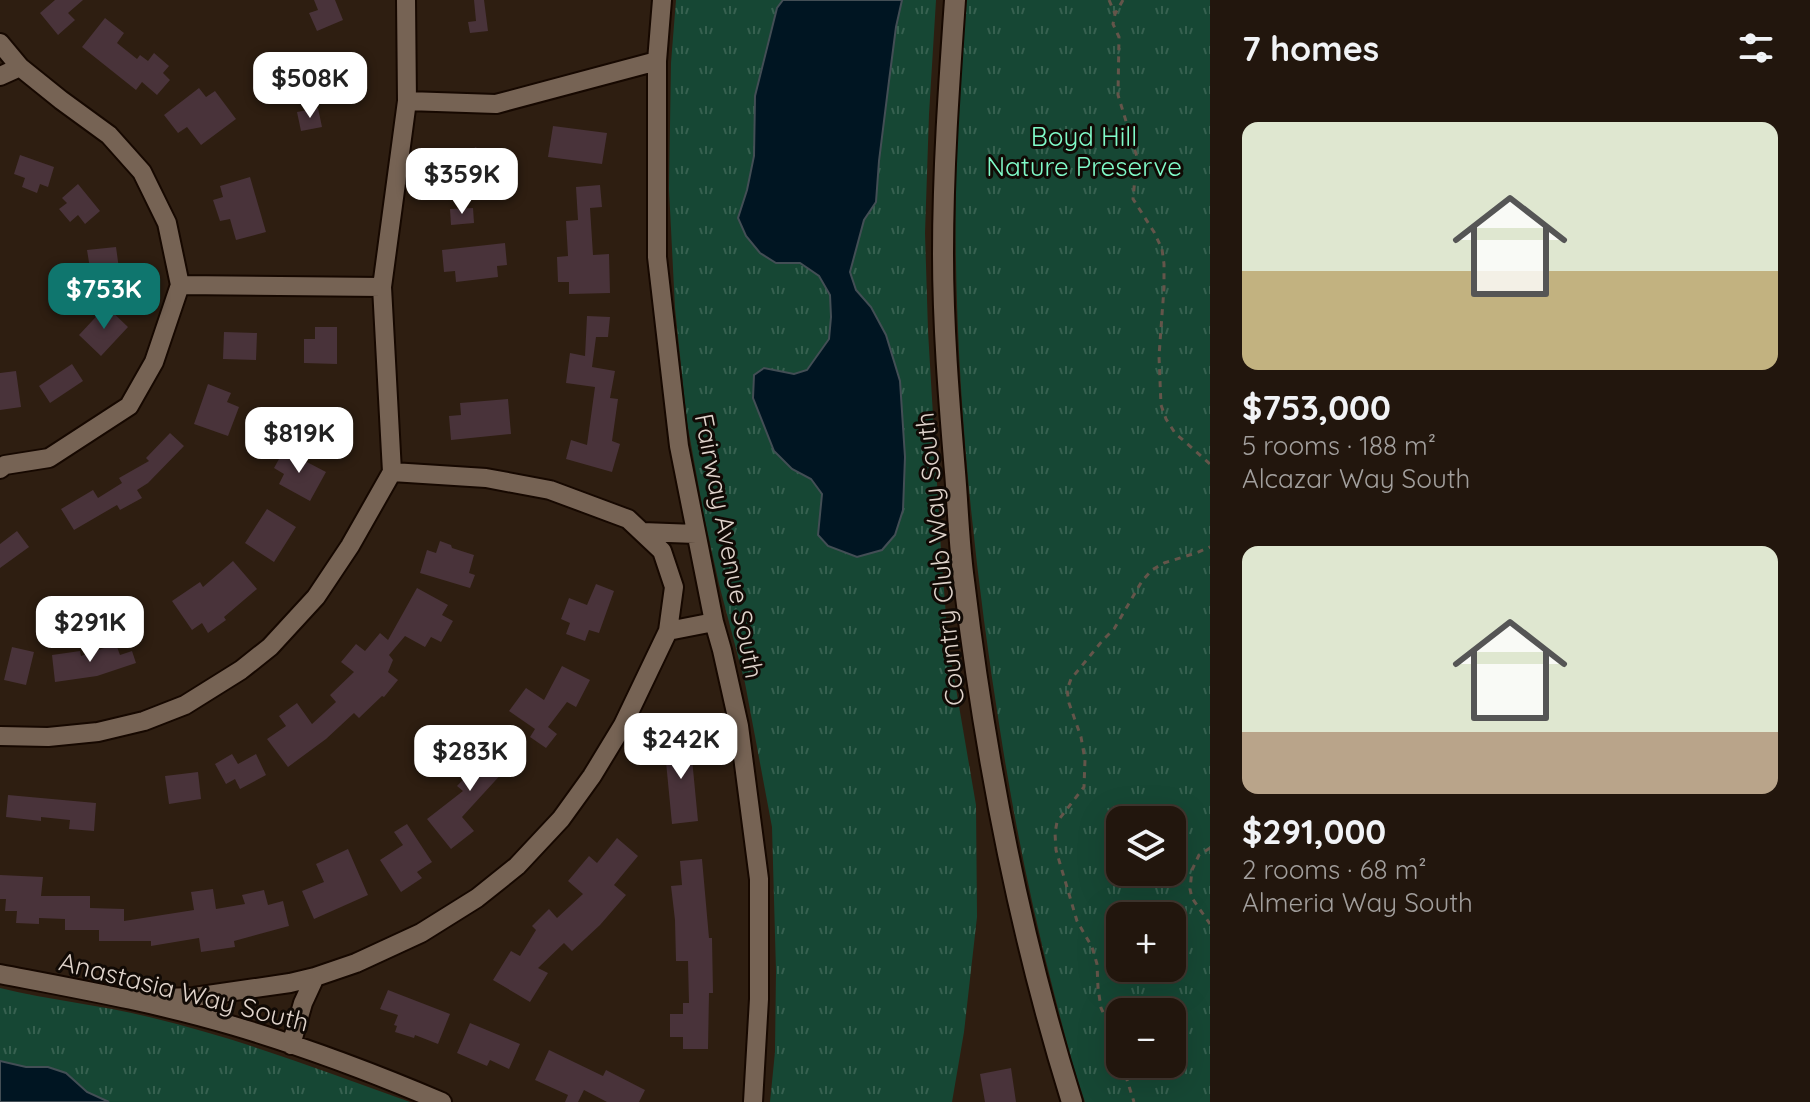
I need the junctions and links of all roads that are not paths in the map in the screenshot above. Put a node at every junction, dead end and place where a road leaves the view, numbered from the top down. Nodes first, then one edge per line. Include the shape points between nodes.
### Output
1 (406, 0) edge
2 (662, 0) edge
3 (955, 0) edge
4 (0, 43) edge
5 (657, 61) junction
6 (20, 67) junction
7 (0, 76) edge
8 (407, 101) junction
9 (180, 285) junction
10 (382, 287) junction
11 (2, 466) edge
12 (392, 472) junction
13 (642, 532) junction
14 (696, 534) junction
15 (714, 622) junction
16 (668, 631) junction
17 (0, 736) edge
18 (0, 974) edge
19 (315, 977) junction
20 (128, 999) junction
21 (291, 1045) junction
22 (442, 1102) edge
23 (753, 1102) edge
24 (1072, 1102) edge

1 - 8 street
2 - 5 street, Fairway Avenue South
3 - 24 street, Country Club Way South via 944,271 963,579 1002,827
4 - 6 street
5 - 8 street via 496,104
5 - 14 street, Fairway Avenue South via 657,257 679,446
6 - 7 street
6 - 9 street via 109,135 142,172 167,223
8 - 10 street
9 - 10 street
9 - 11 street via 154,362 129,406 49,458
10 - 12 street
12 - 13 street via 486,478 550,490 628,519
12 - 17 street via 316,597 241,670 185,705 144,721 98,732
13 - 14 street
13 - 16 street via 662,551 674,587
14 - 15 street, Fairway Avenue South
15 - 16 street
15 - 23 street, Fairway Avenue South via 739,726 759,879
16 - 19 street via 592,776 517,866 421,933
18 - 20 street, Anastasia Way South
19 - 20 street via 194,997
19 - 21 street
20 - 21 street, Anastasia Way South
21 - 22 street, Anastasia Way South

